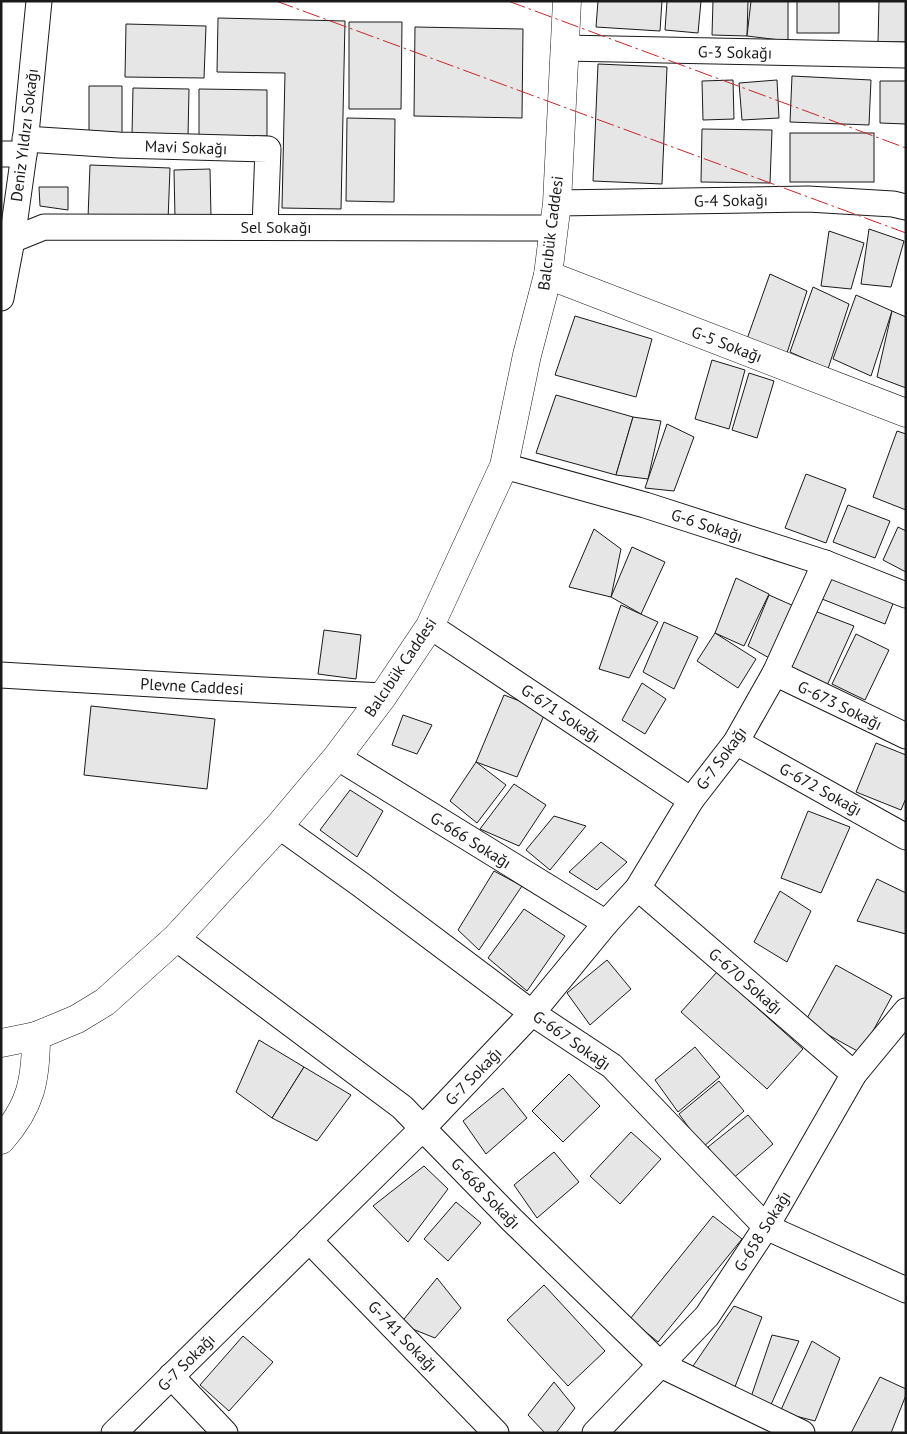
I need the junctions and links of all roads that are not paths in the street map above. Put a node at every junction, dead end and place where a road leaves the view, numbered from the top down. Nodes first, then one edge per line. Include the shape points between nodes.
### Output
1 (39, 1) edge
2 (567, 1) edge
3 (564, 48) junction
4 (906, 55) edge
5 (17, 149) edge
6 (906, 207) edge
7 (555, 215) junction
8 (265, 227) junction
9 (6, 240) edge
10 (548, 275) junction
11 (1, 298) edge
12 (906, 413) edge
13 (504, 466) junction
14 (825, 563) junction
15 (906, 595) edge
16 (430, 626) junction
17 (775, 673) junction
18 (1, 674) edge
19 (384, 696) junction
20 (906, 736) edge
21 (736, 742) junction
22 (337, 757) junction
23 (691, 800) junction
24 (279, 826) junction
25 (906, 837) edge
26 (638, 888) junction
27 (606, 923) junction
28 (176, 938) junction
29 (906, 1011) edge
30 (532, 1013) junction
31 (36, 1036) junction
32 (1, 1043) edge
33 (854, 1074) junction
34 (423, 1128) junction
35 (1, 1140) edge
36 (766, 1227) junction
37 (309, 1240) junction
38 (906, 1290) edge
39 (661, 1365) junction
40 (172, 1376) junction
41 (114, 1433) edge
42 (225, 1433) edge
43 (496, 1433) edge
44 (595, 1433) edge
45 (802, 1433) edge

1 - 5 street, Deniz Yıldızı Sokağı
2 - 3 main road, Balcıbük Caddesi
3 - 4 street, G-3 Sokağı
3 - 7 main road, Balcıbük Caddesi
5 - 8 street, Mavi Sokağı via 119,145 268,149
5 - 9 street, Deniz Yıldızı Sokağı
6 - 7 street, G-4 Sokağı via 808,199
7 - 8 street, Sel Sokağı
7 - 10 main road, Balcıbük Caddesi
8 - 9 street, Sel Sokağı via 44,228
9 - 11 street, Deniz Yıldızı Sokağı
10 - 12 main road, G-5 Sokağı
10 - 13 main road, Balcıbük Caddesi via 527,355
13 - 14 street, G-6 Sokağı via 645,504
13 - 16 main road, Balcıbük Caddesi
14 - 15 street, G-6 Sokağı
14 - 17 street, G-7 Sokağı
16 - 19 main road, Balcıbük Caddesi
16 - 23 street, G-671 Sokağı
17 - 20 street, G-673 Sokağı
17 - 21 street, G-7 Sokağı
18 - 19 street, Plevne Caddesi
19 - 22 main road, Balcıbük Caddesi
21 - 23 street, G-7 Sokağı
21 - 25 street, G-672 Sokağı
22 - 24 main road, Balcıbük Caddesi
22 - 27 street, G-666 Sokağı
23 - 26 street, G-7 Sokağı
24 - 28 main road, Balcıbük Caddesi
24 - 30 street, G-667 Sokağı
26 - 27 street, G-7 Sokağı
26 - 33 street, G-670 Sokağı
27 - 30 street, G-7 Sokağı
28 - 31 main road, Balcıbük Caddesi via 105,1002 77,1019
28 - 34 street, G-668 Sokağı via 402,1107
29 - 33 street, G-658 Sokağı
30 - 34 street, G-7 Sokağı
30 - 36 street, G-667 Sokağı via 612,1066
31 - 32 main road, Balcıbük Caddesi
31 - 35 main road via 32,1088 22,1112
33 - 36 street, G-658 Sokağı
34 - 37 street, G-7 Sokağı
34 - 39 street, G-668 Sokağı
36 - 38 street, G-667 Sokağı
36 - 39 street, G-658 Sokağı via 707,1316
37 - 40 street, G-7 Sokağı
37 - 43 street, G-741 Sokağı
39 - 44 street, G-658 Sokağı
39 - 45 street, G-668 Sokağı
40 - 41 street, G-7 Sokağı
40 - 42 street

